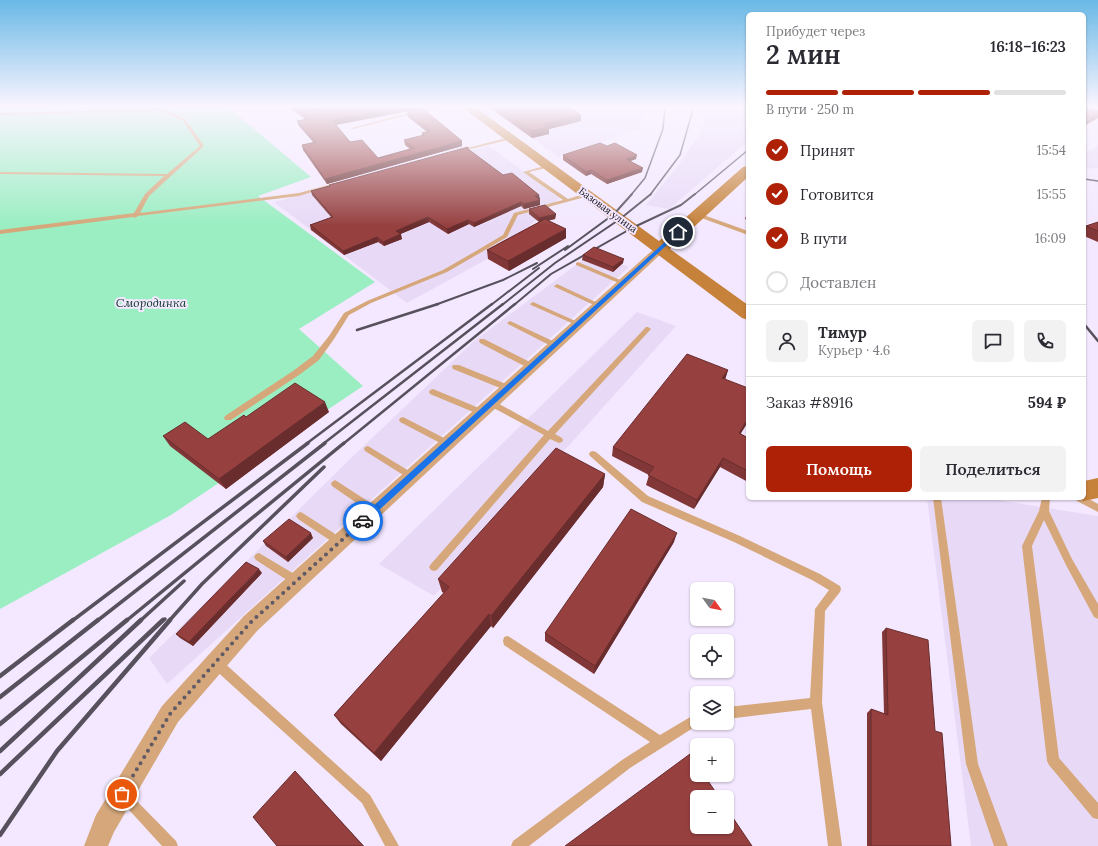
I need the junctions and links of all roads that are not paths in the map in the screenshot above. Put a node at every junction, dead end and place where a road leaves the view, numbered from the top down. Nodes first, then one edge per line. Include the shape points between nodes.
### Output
1 (201, 146) edge
2 (476, 146) edge
3 (522, 146) edge
4 (449, 153) edge
5 (548, 166) junction
6 (746, 172) edge
7 (0, 173) edge
8 (168, 175) junction
9 (344, 182) edge
10 (587, 195) junction
11 (568, 201) junction
12 (698, 215) junction
13 (135, 216) junction
14 (0, 232) edge
15 (746, 233) edge
16 (660, 249) junction
17 (578, 264) dead end
18 (623, 283) junction
19 (557, 286) dead end
20 (533, 304) dead end
21 (598, 305) junction
22 (746, 313) edge
23 (510, 323) dead end
24 (578, 324) junction
25 (648, 329) dead end
26 (482, 341) dead end
27 (554, 345) junction
28 (531, 366) junction
29 (456, 367) dead end
30 (508, 388) junction
31 (433, 392) dead end
32 (486, 407) junction
33 (228, 418) dead end
34 (403, 420) dead end
35 (549, 435) junction
36 (559, 440) dead end
37 (447, 444) junction
38 (368, 449) dead end
39 (593, 454) dead end
40 (411, 476) junction
41 (335, 484) dead end
42 (1098, 488) edge
43 (1086, 491) edge
44 (937, 500) edge
45 (1046, 500) edge
46 (1084, 500) edge
47 (1098, 508) edge
48 (374, 510) junction
49 (1044, 511) junction
50 (301, 516) dead end
51 (340, 542) junction
52 (259, 557) dead end
53 (434, 567) dead end
54 (297, 581) junction
55 (1098, 614) edge
56 (508, 641) dead end
57 (215, 662) junction
58 (816, 703) junction
59 (734, 712) edge
60 (690, 723) edge
61 (660, 742) junction
62 (122, 794) junction
63 (1098, 813) edge
64 (96, 846) edge
65 (171, 846) edge
66 (392, 846) edge
67 (518, 846) edge
68 (836, 846) edge
69 (1001, 846) edge

1 - 8 lane
2 - 4 lane
3 - 5 main road, Базовая улица
5 - 10 main road, Базовая улица
5 - 11 lane via 525,172
6 - 12 main road
7 - 8 lane
8 - 13 lane via 147,196
9 - 13 lane via 299,194
10 - 11 lane
10 - 16 main road, Базовая улица
11 - 33 lane via 516,214 504,236 478,252 445,271 346,314 316,358
12 - 15 lane
12 - 16 main road
13 - 14 lane
16 - 18 street
16 - 22 main road, Базовая улица
17 - 18 lane
18 - 21 street
19 - 21 lane
20 - 24 lane
21 - 24 street
23 - 27 lane
24 - 27 street
25 - 35 lane
26 - 28 lane
27 - 28 street
28 - 30 street
29 - 30 lane
30 - 32 street
31 - 32 lane
32 - 35 lane
32 - 37 street
34 - 37 lane
35 - 36 lane
35 - 53 lane
37 - 40 street
38 - 40 lane
39 - 58 lane via 645,499 744,543 836,589 820,609
40 - 48 street
41 - 48 lane
42 - 43 main road
44 - 69 lane via 972,764
45 - 49 lane
46 - 47 lane
48 - 51 street
49 - 55 lane
49 - 63 lane via 1027,546 1053,761
50 - 51 lane
51 - 54 street
52 - 54 lane
54 - 57 street via 251,622
56 - 61 lane
57 - 62 street via 170,714
57 - 66 lane via 366,798
58 - 59 lane
58 - 68 lane
60 - 61 lane
61 - 67 lane via 626,764
62 - 64 street
62 - 65 lane

